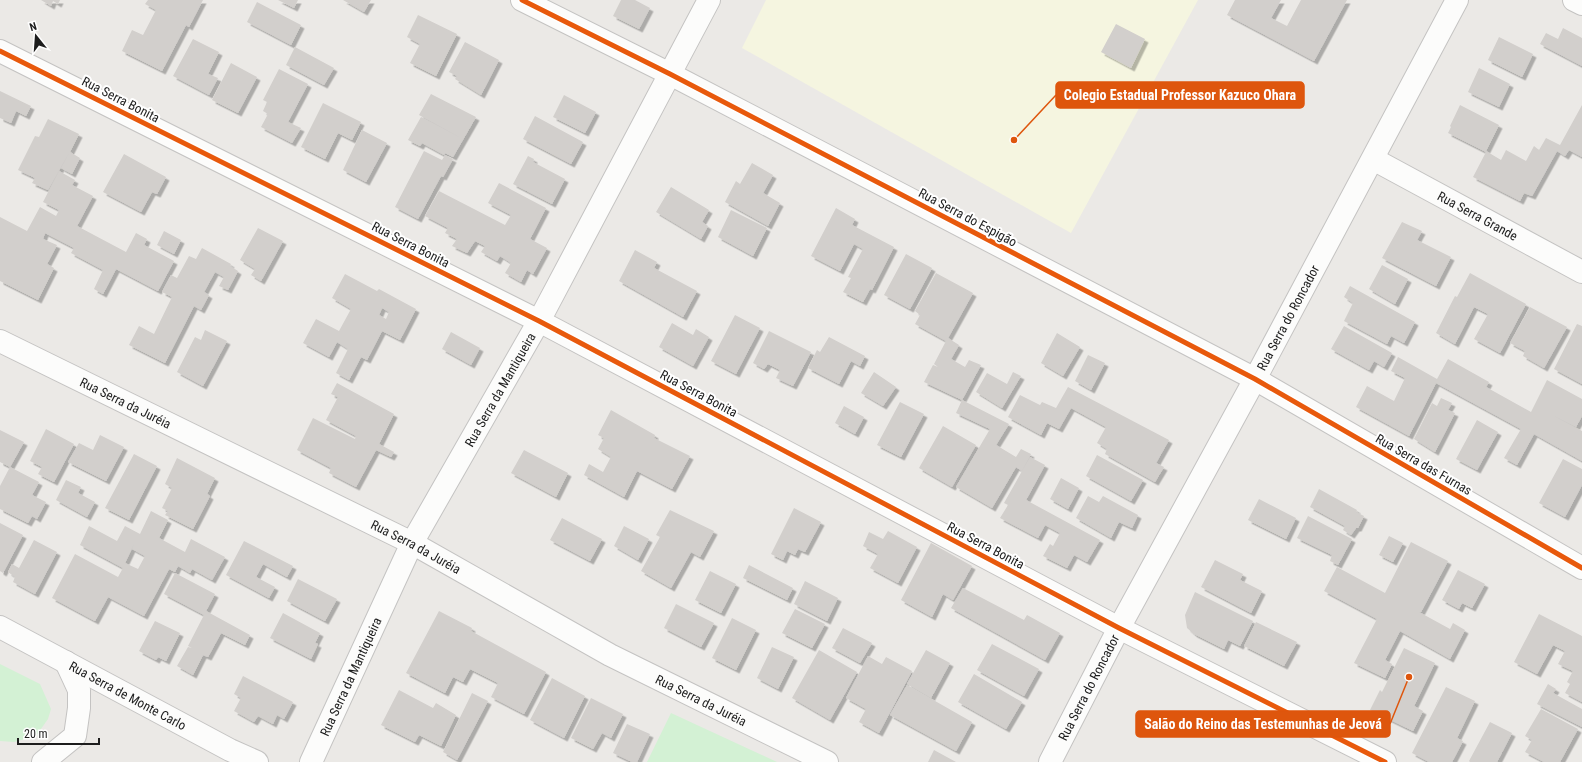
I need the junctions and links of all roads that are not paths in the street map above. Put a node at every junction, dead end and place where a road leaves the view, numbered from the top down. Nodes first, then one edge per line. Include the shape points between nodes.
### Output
1 (522, 0) edge
2 (709, 0) edge
3 (1457, 0) edge
4 (1574, 0) edge
5 (1582, 4) edge
6 (0, 51) edge
7 (670, 74) junction
8 (1373, 159) junction
9 (1582, 272) edge
10 (539, 321) junction
11 (0, 341) edge
12 (1256, 379) junction
13 (412, 544) junction
14 (1582, 568) edge
15 (0, 627) edge
16 (1119, 628) junction
17 (66, 662) junction
18 (43, 762) edge
19 (257, 762) edge
20 (311, 762) edge
21 (827, 762) edge
22 (1050, 762) edge
23 (1384, 762) edge

1 - 7 street, Rua Serra do Espigão
2 - 7 street, Rua Serra da Mantiqueira
3 - 8 street, Rua Serra do Roncador
4 - 5 street
6 - 10 street, Rua Serra Bonita
7 - 10 street, Rua Serra da Mantiqueira
7 - 12 street, Rua Serra do Espigão
8 - 9 street, Rua Serra Grande
8 - 12 street, Rua Serra do Roncador
10 - 13 street, Rua Serra da Mantiqueira
10 - 16 street, Rua Serra Bonita
11 - 13 street, Rua Serra da Juréia
12 - 14 street, Rua Serra das Furnas
12 - 16 street, Rua Serra do Roncador
13 - 20 street, Rua Serra da Mantiqueira
13 - 21 street, Rua Serra da Juréia via 610,655
15 - 17 street, Rua Serra de Monte Carlo
16 - 22 street, Rua Serra do Roncador
16 - 23 street, Rua Serra Bonita
17 - 18 street via 79,690 75,736
17 - 19 street, Rua Serra de Monte Carlo

